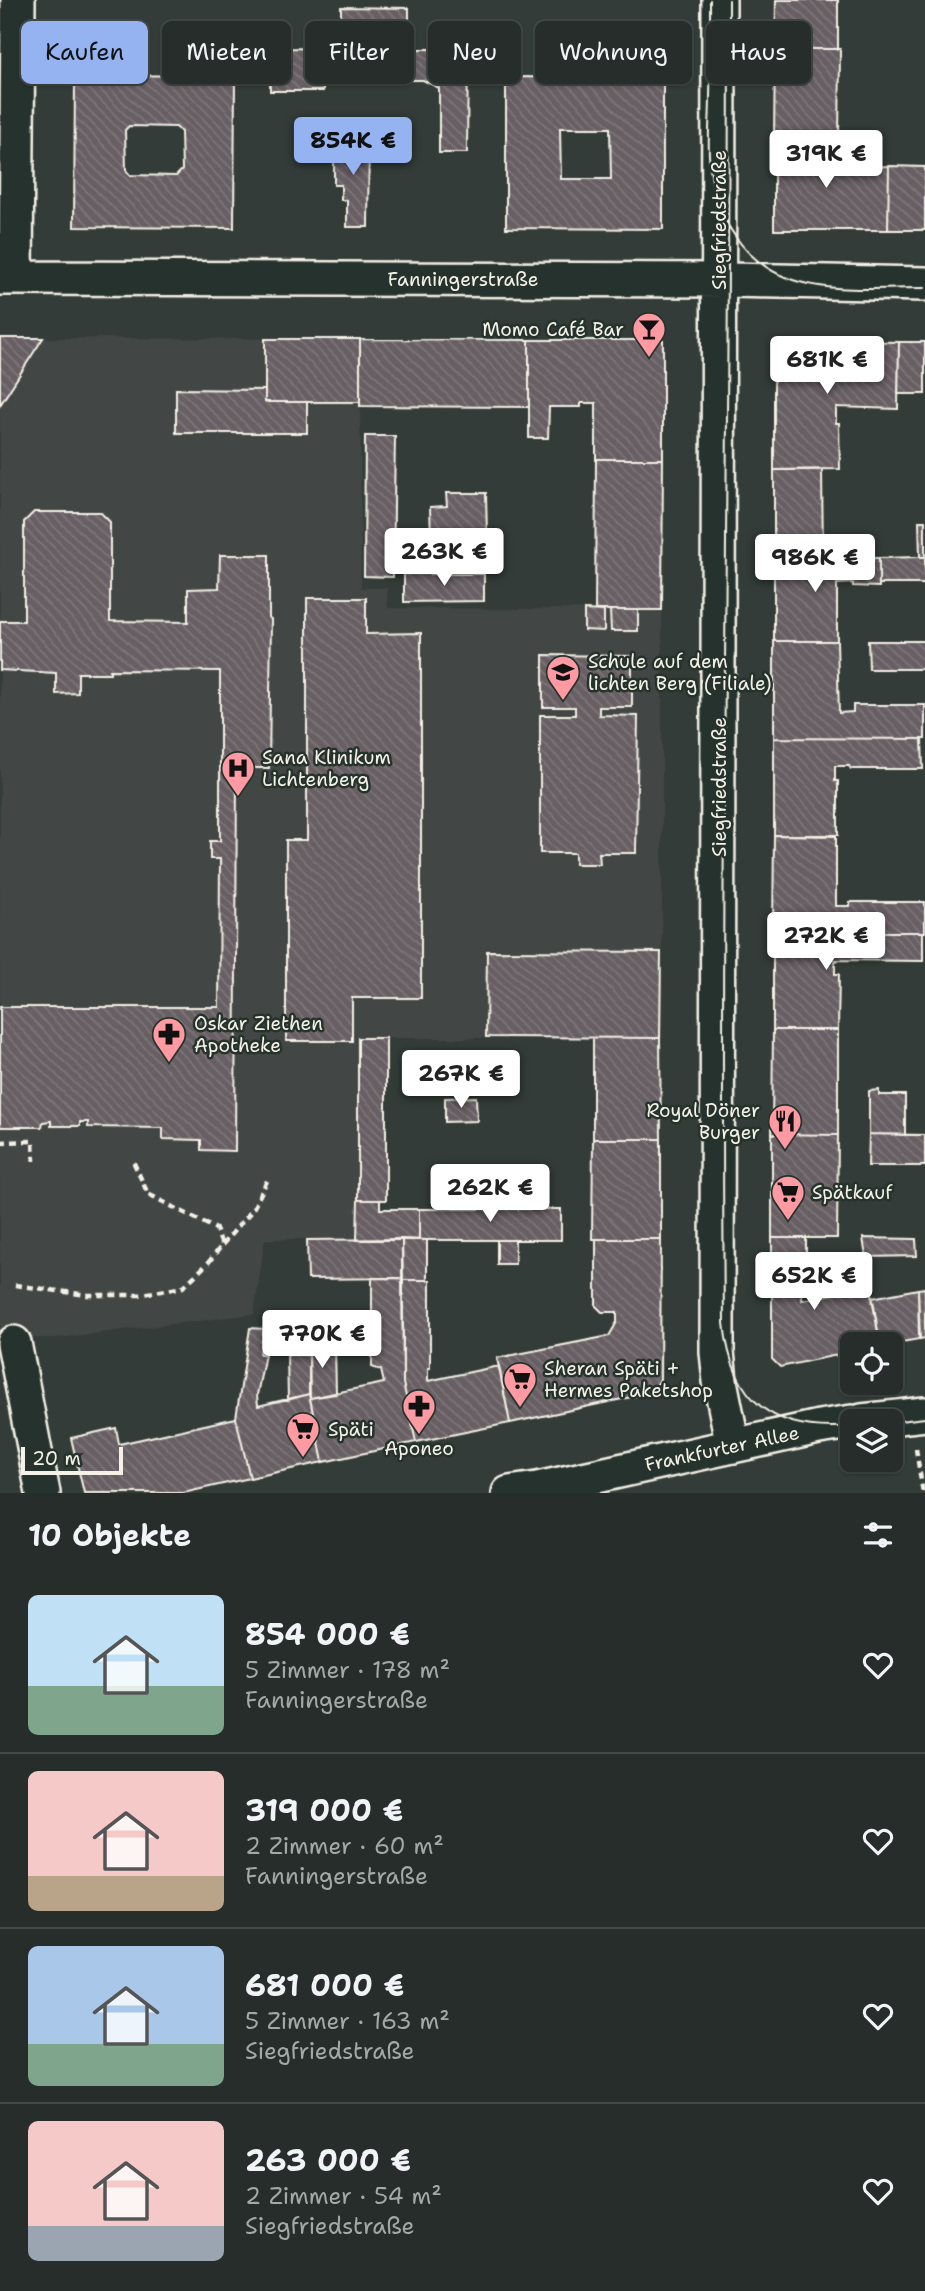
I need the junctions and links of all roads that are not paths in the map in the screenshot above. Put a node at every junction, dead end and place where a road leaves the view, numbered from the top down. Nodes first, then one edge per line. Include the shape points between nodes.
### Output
1 (19, 0) edge
2 (719, 0) edge
3 (8, 277) edge
4 (719, 281) junction
5 (925, 284) edge
6 (14, 1343) dead end
7 (840, 1424) edge
8 (733, 1446) junction
9 (43, 1493) edge
10 (509, 1493) edge

1 - 3 street
2 - 4 street, Siegfriedstraße
3 - 4 street, Fanningerstraße
4 - 5 street, Fanningerstraße
4 - 8 street, Siegfriedstraße via 717,1339
6 - 9 street
7 - 8 street, Frankfurter Allee
8 - 10 street, Frankfurter Allee

